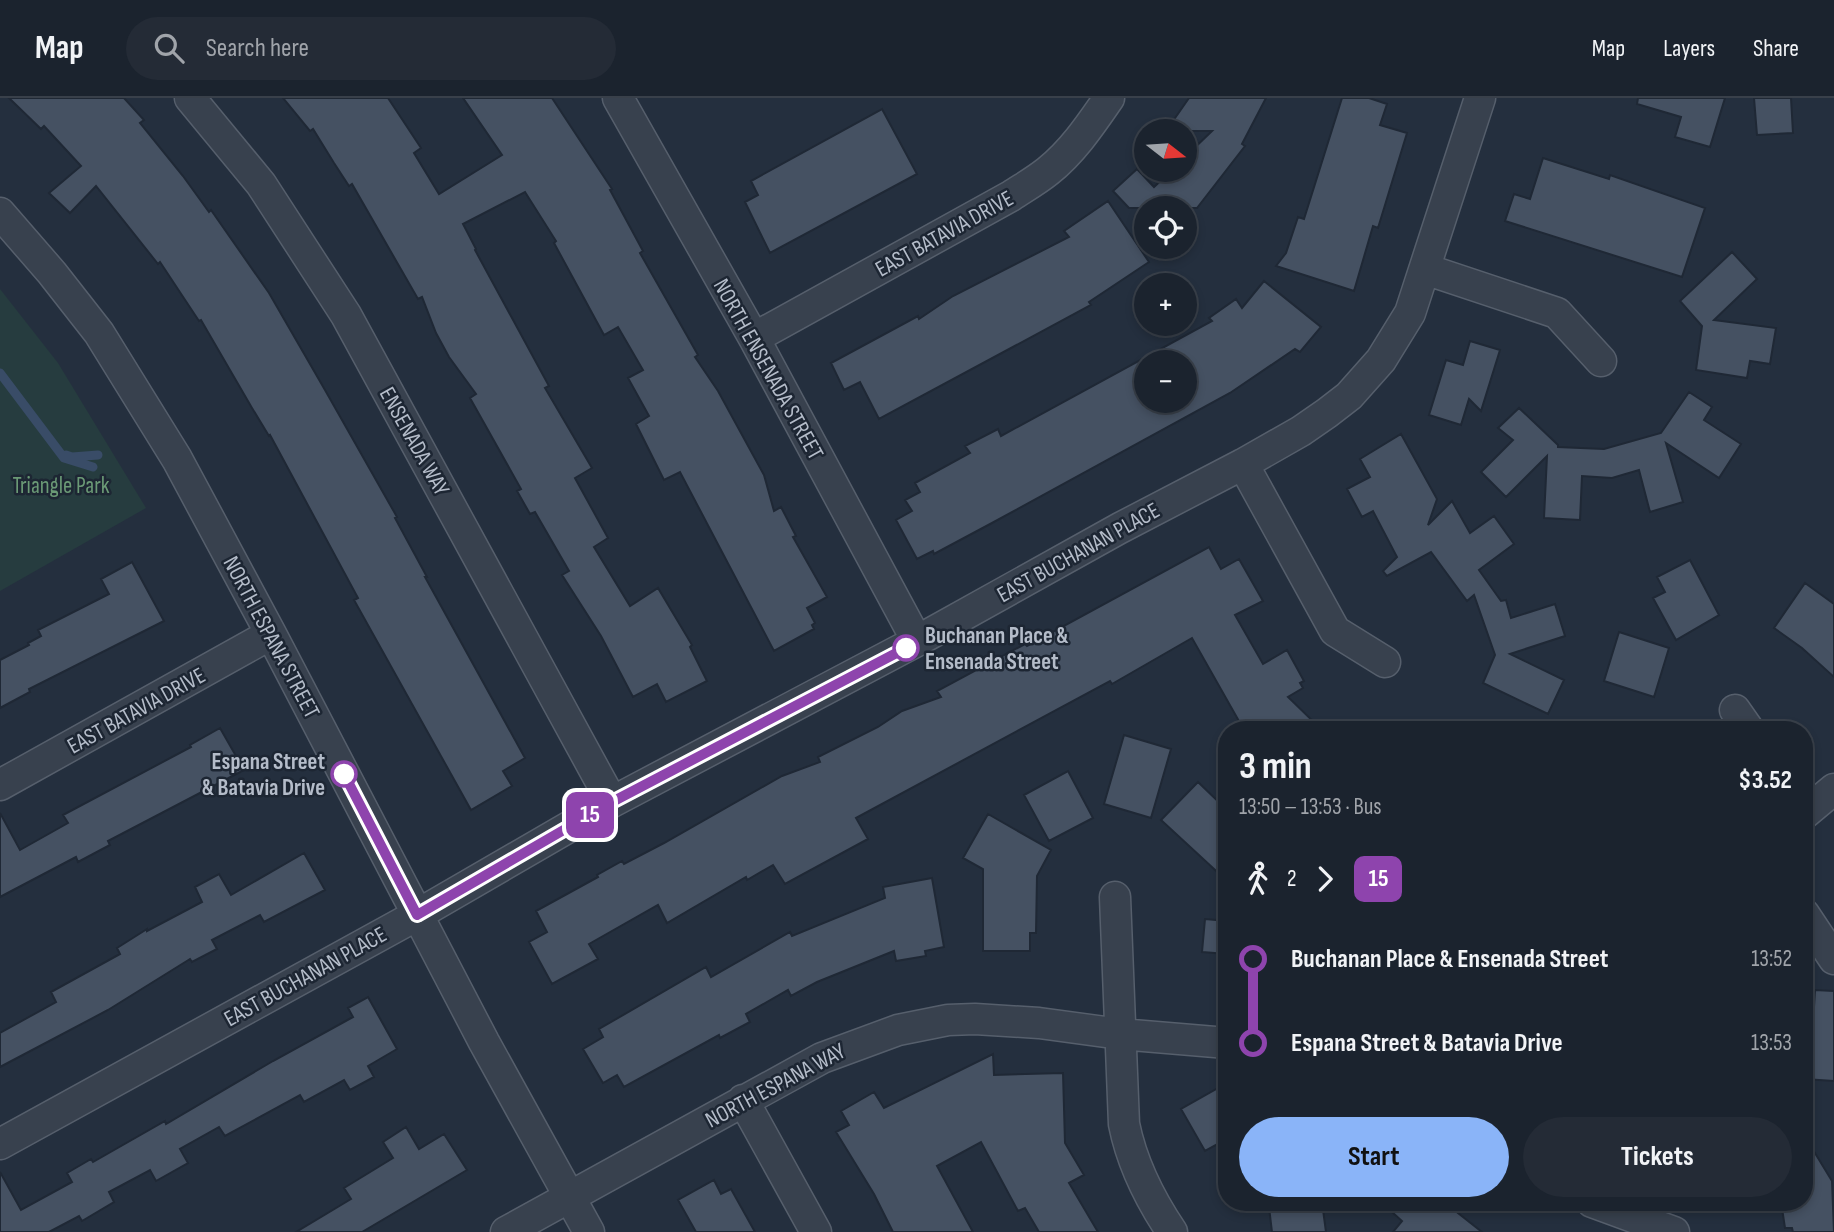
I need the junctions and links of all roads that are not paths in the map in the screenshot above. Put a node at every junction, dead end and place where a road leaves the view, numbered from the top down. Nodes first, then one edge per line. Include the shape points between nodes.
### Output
1 (190, 98) edge
2 (618, 98) edge
3 (1109, 98) edge
4 (1480, 98) edge
5 (0, 213) edge
6 (1426, 269) junction
7 (754, 338) junction
8 (1601, 361) dead end
9 (1244, 464) junction
10 (271, 634) junction
11 (917, 641) junction
12 (1385, 662) dead end
13 (0, 785) edge
14 (1834, 789) edge
15 (612, 802) junction
16 (1813, 804) edge
17 (1115, 897) dead end
18 (417, 915) junction
19 (1813, 927) edge
20 (1834, 958) edge
21 (1121, 1034) junction
22 (1218, 1042) edge
23 (743, 1100) junction
24 (0, 1144) edge
25 (571, 1198) junction
26 (1617, 1211) edge
27 (506, 1232) edge
28 (589, 1232) edge
29 (816, 1232) edge
30 (1172, 1232) edge
31 (1674, 1232) edge

1 - 15 street, ENSENADA WAY via 261,184 346,315
2 - 7 street, NORTH ENSENADA STREET
3 - 7 street, EAST BATAVIA DRIVE via 1048,171
4 - 6 street, EAST BUCHANAN PLACE
5 - 10 street, NORTH ESPANA STREET via 99,333 177,459
6 - 8 street via 1557,313
6 - 9 street, EAST BUCHANAN PLACE via 1410,313 1381,360 1349,396
7 - 11 street, NORTH ENSENADA STREET
9 - 11 street, EAST BUCHANAN PLACE
9 - 12 street via 1335,631
10 - 13 street, EAST BATAVIA DRIVE
10 - 18 street, NORTH ESPANA STREET
11 - 15 street, EAST BUCHANAN PLACE
14 - 16 street
15 - 18 street, EAST BUCHANAN PLACE
17 - 21 street
18 - 24 street, EAST BUCHANAN PLACE
18 - 25 street, NORTH ESPANA STREET
19 - 20 street
21 - 22 street, NORTH ESPANA WAY
21 - 23 street, NORTH ESPANA WAY via 1039,1023 948,1020 843,1048
21 - 30 street via 1124,1124 1130,1154
23 - 25 street, NORTH ESPANA WAY
23 - 29 street
25 - 27 street, NORTH ESPANA WAY
25 - 28 street, NORTH ESPANA STREET
26 - 31 street

